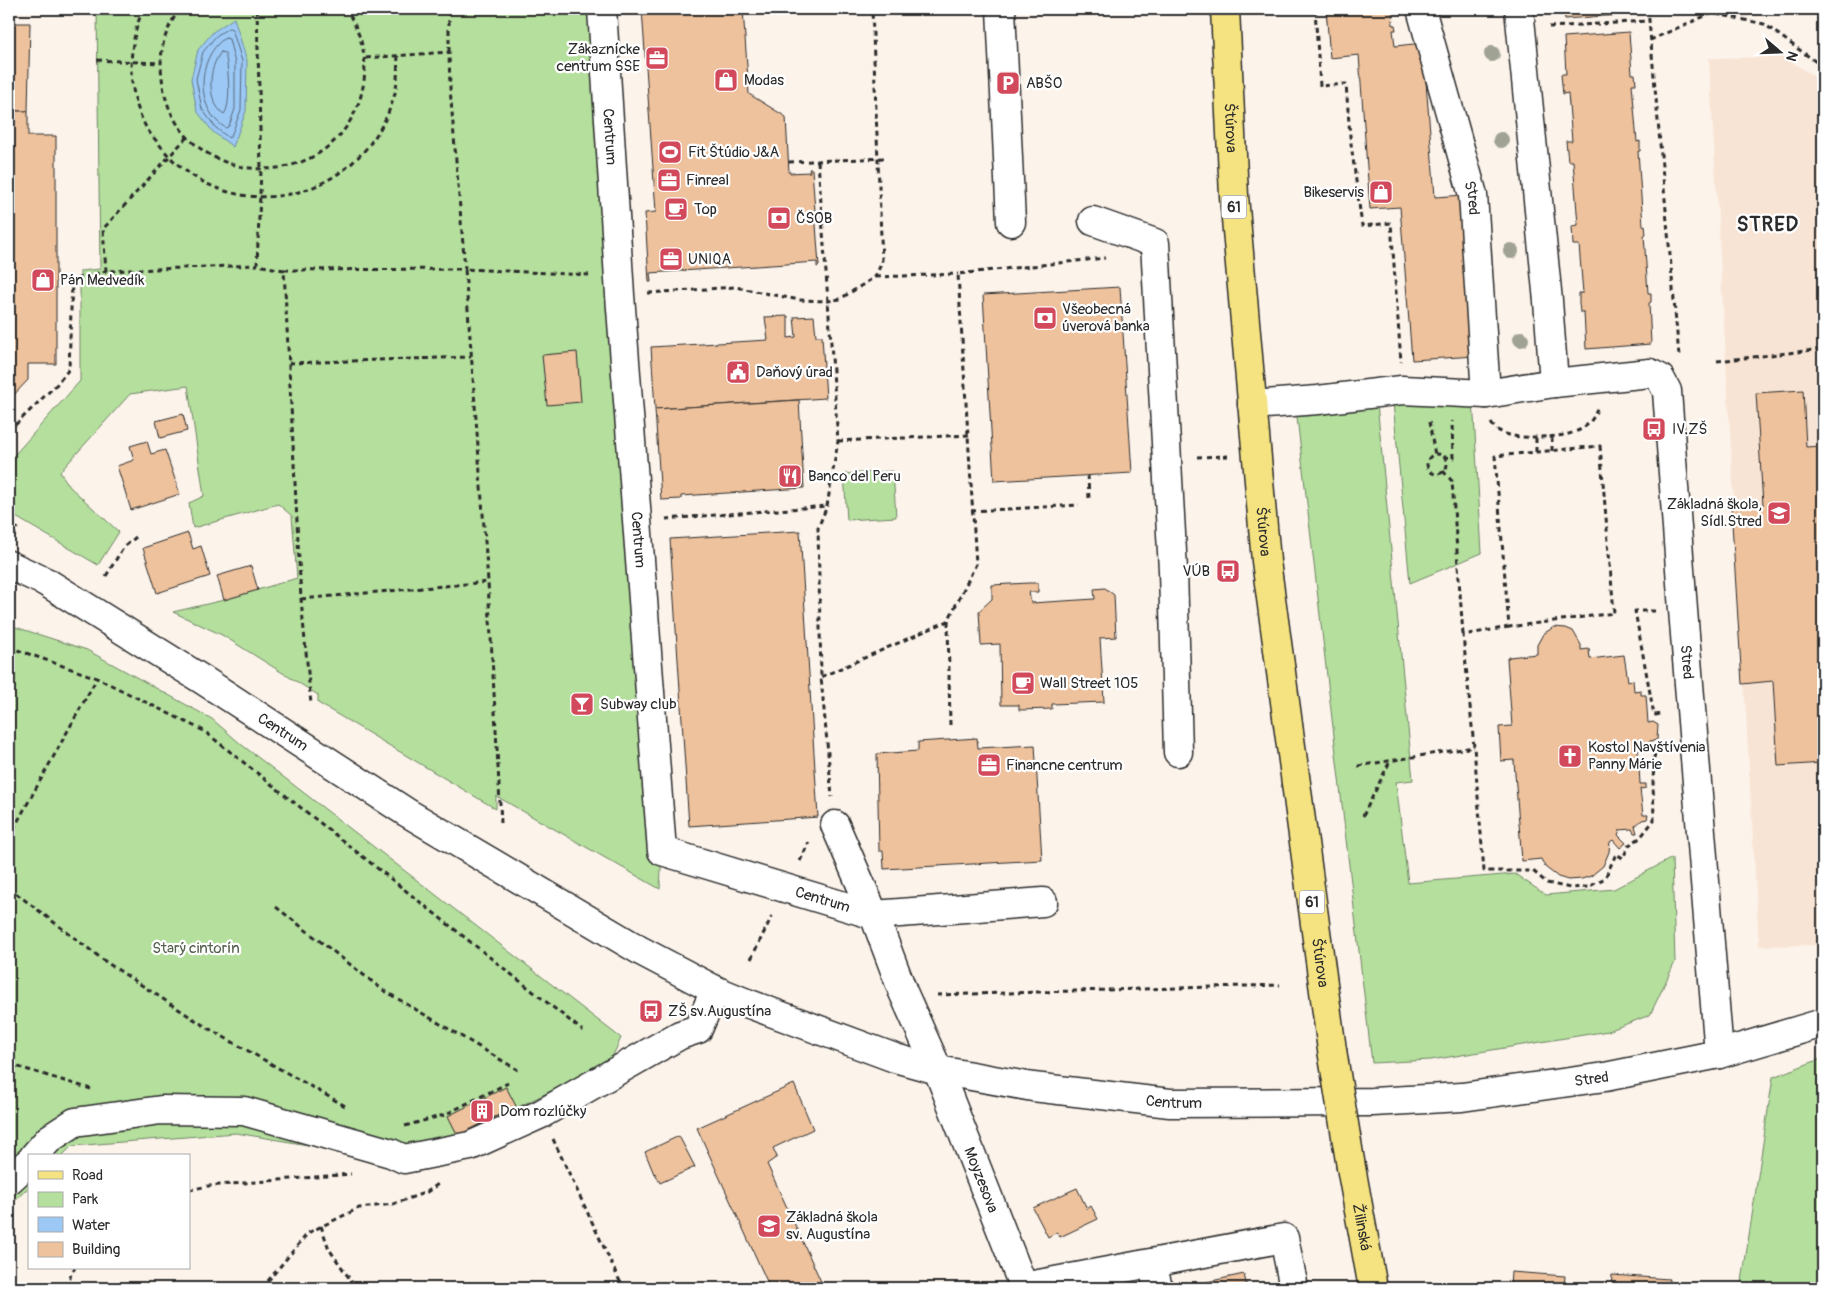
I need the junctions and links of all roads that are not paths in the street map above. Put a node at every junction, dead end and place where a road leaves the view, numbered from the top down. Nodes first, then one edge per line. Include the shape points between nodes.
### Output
1 (602, 9) edge
2 (1001, 9) edge
3 (1225, 9) edge
4 (1421, 9) edge
5 (1520, 19) edge
6 (1093, 221) dead end
7 (1011, 222) dead end
8 (1554, 382) junction
9 (1252, 405) junction
10 (1488, 405) junction
11 (9, 565) edge
12 (1178, 752) dead end
13 (836, 825) road end
14 (1043, 902) dead end
15 (874, 915) junction
16 (715, 990) junction
17 (1823, 1023) edge
18 (1719, 1054) junction
19 (938, 1070) junction
20 (1261, 1103) joint
21 (36, 1154) edge
22 (28, 1163) edge
23 (1352, 1167) joint
24 (9, 1180) edge
25 (1155, 1276) edge
26 (1024, 1288) edge
27 (1294, 1288) edge
28 (1373, 1288) edge

1 - 15 street, Centrum via 662,851
2 - 7 street
3 - 9 main road, Štúrova / 61 via 1234,196
4 - 10 street, Stred via 1473,194
5 - 8 street
6 - 12 street via 1155,243 1173,570
8 - 10 street, Stred
8 - 18 street, Stred via 1650,373 1660,378 1667,391
9 - 10 street, Stred via 1402,390
9 - 23 main road, Štúrova / 61, bridge via 1266,561 1332,1050
11 - 16 street, Centrum via 46,582 406,812 640,951
13 - 15 street, Centrum
14 - 15 street, Centrum
15 - 19 street, Centrum via 903,992
16 - 19 street, Centrum via 827,1035
16 - 21 street via 698,1030 622,1055 541,1114 470,1146 404,1159 244,1111 160,1110 75,1122 49,1139
17 - 18 street, Stred
18 - 20 street, Stred via 1605,1077 1462,1097
19 - 20 street, Centrum via 1033,1087 1170,1103
19 - 26 street, Moyzesova
22 - 24 street
23 - 28 main road, Žilinská / 61
25 - 26 street
25 - 27 street via 1284,1238

